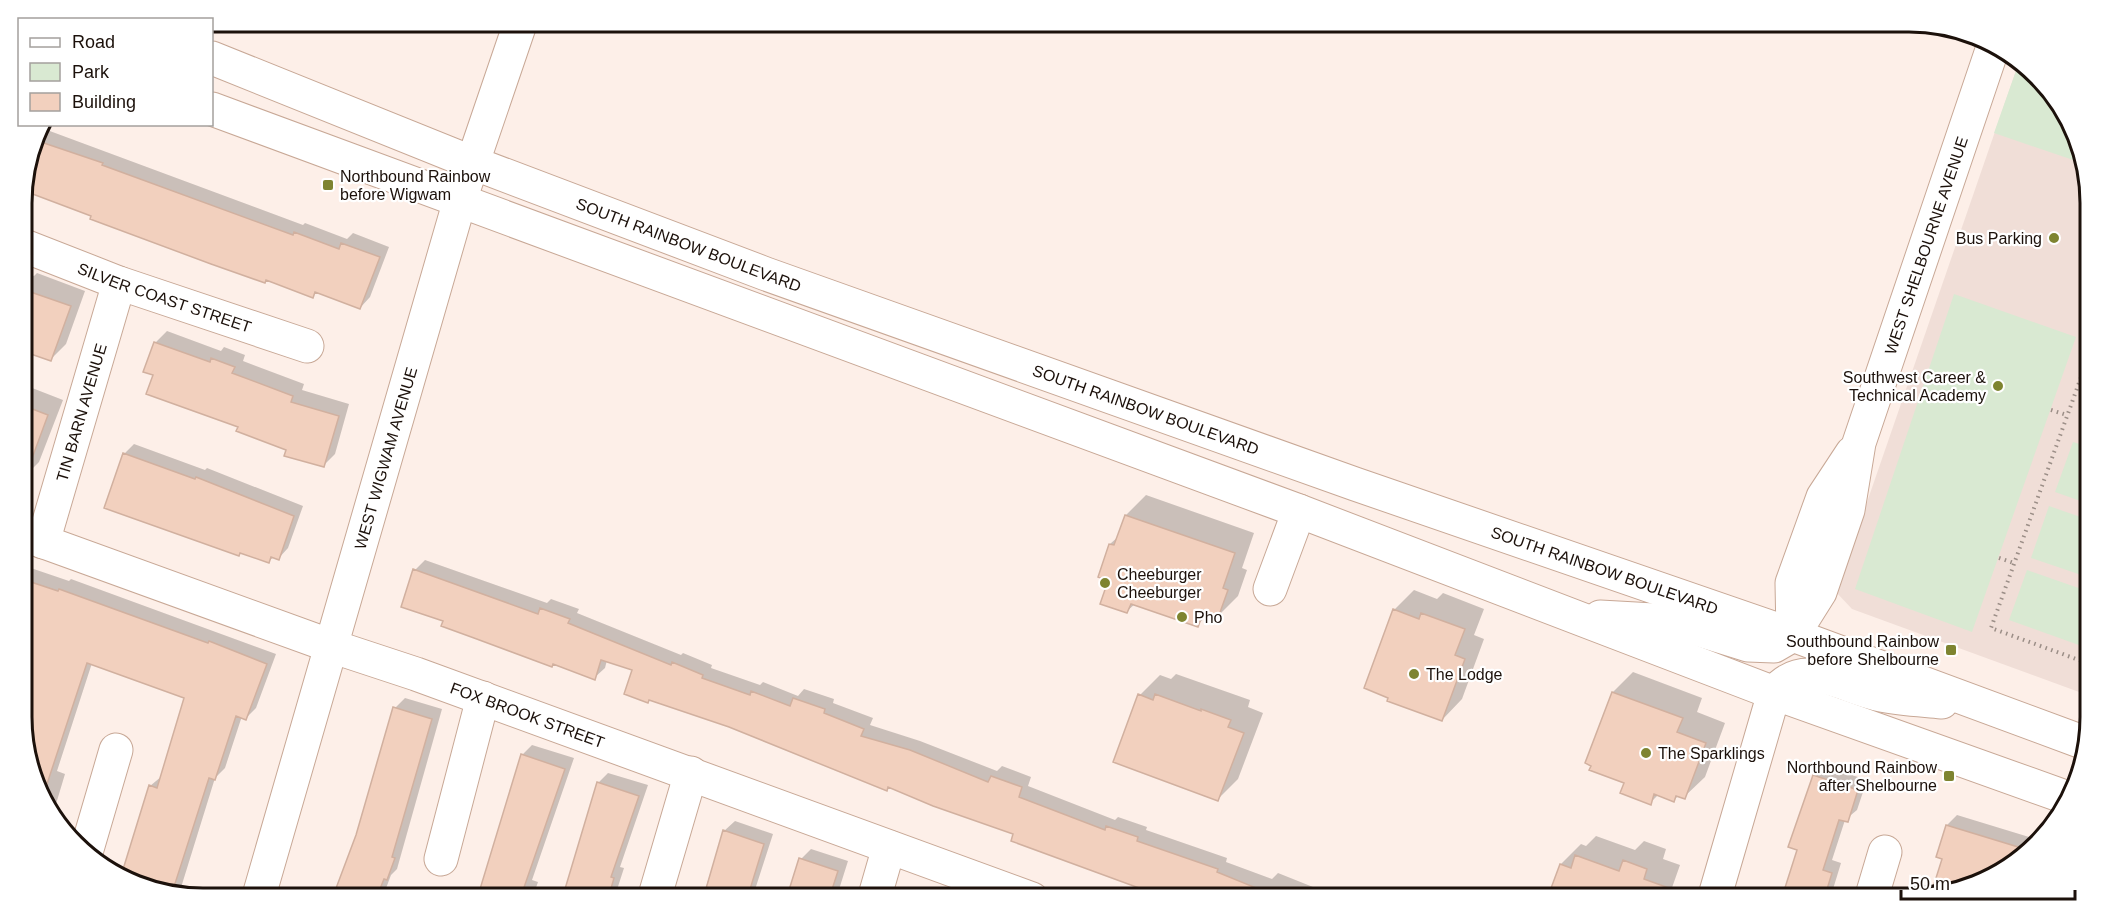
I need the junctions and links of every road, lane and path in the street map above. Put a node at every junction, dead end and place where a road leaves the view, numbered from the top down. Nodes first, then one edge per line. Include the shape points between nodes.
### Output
1 (517, 32) edge
2 (1991, 53) edge
3 (213, 58) edge
4 (213, 108) edge
5 (472, 163) junction
6 (460, 200) junction
7 (32, 249) edge
8 (119, 283) junction
9 (307, 346) dead end
10 (912, 368) junction
11 (2080, 379) edge
12 (1104, 395) junction
13 (2051, 410) dead end
14 (2067, 415) junction
15 (1132, 449) junction
16 (1355, 484) junction
17 (1299, 511) junction
18 (33, 538) edge
19 (1999, 558) dead end
20 (2014, 563) junction
21 (1270, 589) dead end
22 (1568, 615) junction
23 (1793, 635) junction
24 (331, 646) junction
25 (2080, 660) edge
26 (1774, 693) junction
27 (483, 698) junction
28 (1991, 707) junction
29 (2077, 740) edge
30 (116, 750) dead end
31 (691, 773) junction
32 (2060, 795) edge
33 (89, 844) edge
34 (889, 847) junction
35 (1885, 852) dead end
36 (441, 859) dead end
37 (261, 888) edge
38 (657, 888) edge
39 (877, 888) edge
40 (1002, 888) edge
41 (1717, 888) edge
42 (1874, 888) edge

1 - 5 main road, WEST WIGWAM AVENUE
2 - 23 main road, WEST SHELBOURNE AVENUE via 1859,443 1848,510 1820,592
3 - 5 main road, SOUTH RAINBOW BOULEVARD
4 - 6 main road
5 - 6 main road, WEST WIGWAM AVENUE
5 - 12 main road, SOUTH RAINBOW BOULEVARD
6 - 10 main road
6 - 24 main road, WEST WIGWAM AVENUE
7 - 8 main road, SILVER COAST STREET
8 - 9 main road, SILVER COAST STREET
8 - 18 main road, TIN BARN AVENUE
10 - 12 main road via 1003,376 1080,404
10 - 15 main road
11 - 14 path
12 - 16 main road, SOUTH RAINBOW BOULEVARD
13 - 14 path
14 - 20 path
15 - 16 main road via 1158,441 1185,442 1240,461
15 - 17 main road
16 - 23 main road, SOUTH RAINBOW BOULEVARD
17 - 21 main road
17 - 22 main road
18 - 24 main road, FOX BROOK STREET
19 - 20 path
20 - 25 path via 1991,628
22 - 23 main road via 1671,621 1734,642 1763,647 1774,646
22 - 26 main road
23 - 28 main road, SOUTH RAINBOW BOULEVARD
24 - 27 main road, FOX BROOK STREET
24 - 37 main road, WEST WIGWAM AVENUE
26 - 28 main road via 1790,678 1816,675 1880,695
26 - 32 main road
26 - 41 main road
27 - 31 main road, FOX BROOK STREET
27 - 36 main road
28 - 29 main road, SOUTH RAINBOW BOULEVARD
30 - 33 main road
31 - 34 main road, FOX BROOK STREET
31 - 38 main road
34 - 39 main road
34 - 40 main road, FOX BROOK STREET
35 - 42 main road

